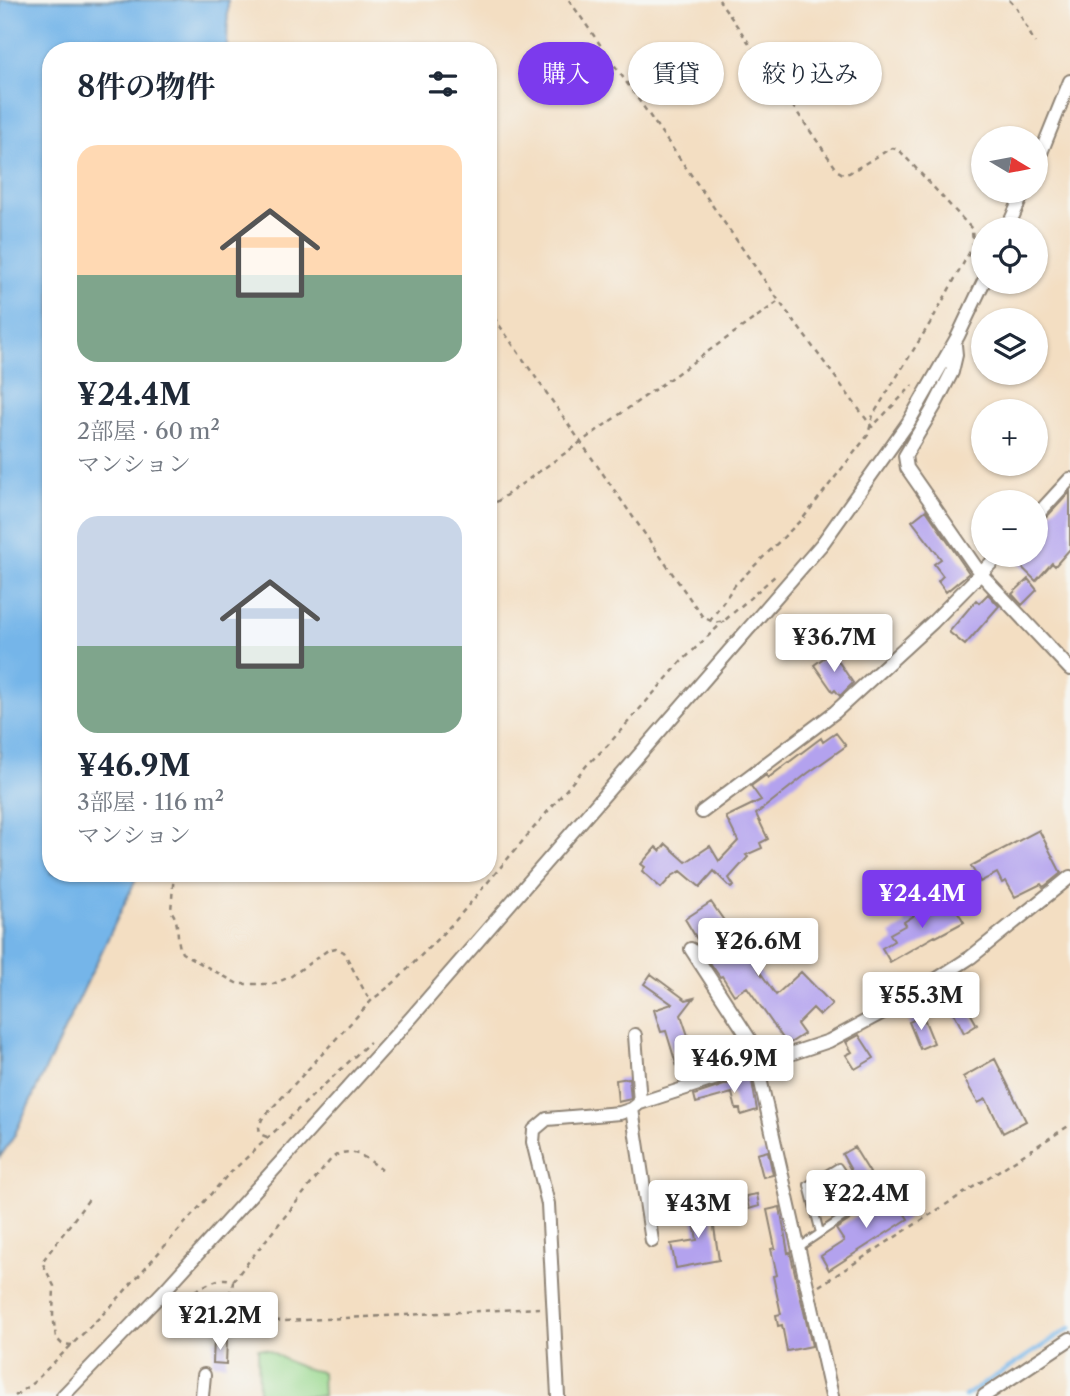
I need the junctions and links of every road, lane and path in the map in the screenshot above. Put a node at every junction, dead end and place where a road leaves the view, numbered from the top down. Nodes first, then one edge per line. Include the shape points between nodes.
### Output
1 (569, 0) edge
2 (719, 0) edge
3 (1009, 0) edge
4 (1035, 43) dead end
5 (1070, 82) edge
6 (1048, 136) edge
7 (978, 294) edge
8 (779, 301) junction
9 (497, 322) edge
10 (955, 342) junction
11 (918, 380) dead end
12 (872, 427) junction
13 (581, 442) junction
14 (1070, 480) edge
15 (497, 502) edge
16 (1048, 503) edge
17 (986, 567) edge
18 (783, 569) dead end
19 (980, 573) junction
20 (710, 621) junction
21 (724, 621) junction
22 (1070, 669) edge
23 (702, 812) dead end
24 (497, 871) edge
25 (1070, 877) edge
26 (173, 882) edge
27 (488, 882) edge
28 (691, 949) dead end
29 (372, 1000) junction
30 (635, 1035) dead end
31 (374, 1038) dead end
32 (761, 1064) junction
33 (636, 1106) junction
34 (1070, 1125) edge
35 (267, 1138) junction
36 (382, 1170) dead end
37 (89, 1199) dead end
38 (820, 1233) junction
39 (652, 1241) dead end
40 (798, 1248) junction
41 (233, 1281) junction
42 (164, 1291) junction
43 (808, 1293) junction
44 (555, 1307) junction
45 (1070, 1339) edge
46 (72, 1345) junction
47 (204, 1375) dead end
48 (65, 1395) edge
49 (15, 1396) edge
50 (202, 1396) edge
51 (558, 1396) edge
52 (832, 1396) edge
53 (984, 1396) edge

1 - 8 path
2 - 12 path via 838,171 849,173 888,150 900,151 972,229 973,246 873,415
3 - 4 path
5 - 6 street
7 - 10 street
8 - 12 path
8 - 13 path
9 - 13 path
10 - 19 street via 952,372 905,461
10 - 42 street via 908,423 822,544 411,1018
11 - 12 path
12 - 20 path via 804,517 735,585
13 - 15 path
13 - 20 path via 702,616
14 - 16 street
17 - 19 street
18 - 21 path
19 - 22 street
19 - 23 street via 835,712
20 - 21 path
21 - 24 path via 587,765
25 - 32 street via 971,957 900,1003 829,1041
26 - 29 path via 171,911 177,918 182,953 237,984 273,984 336,948 344,952
27 - 29 path via 455,921
28 - 32 street
29 - 35 path via 262,1119 260,1134
30 - 33 street
31 - 35 path
32 - 33 street
32 - 40 street
33 - 39 street
33 - 44 street via 620,1113 547,1119 534,1130 548,1204
34 - 43 path
35 - 46 path
36 - 41 path via 360,1154 339,1153 332,1158
37 - 46 path via 42,1262 54,1286 55,1338
38 - 38 lane via 863,1204 838,1167 808,1185
38 - 40 lane
40 - 43 street
41 - 42 path via 221,1279 190,1295
41 - 44 path via 222,1309 228,1320
42 - 48 street
43 - 52 street
44 - 51 street
45 - 53 street
46 - 49 path
47 - 50 street

